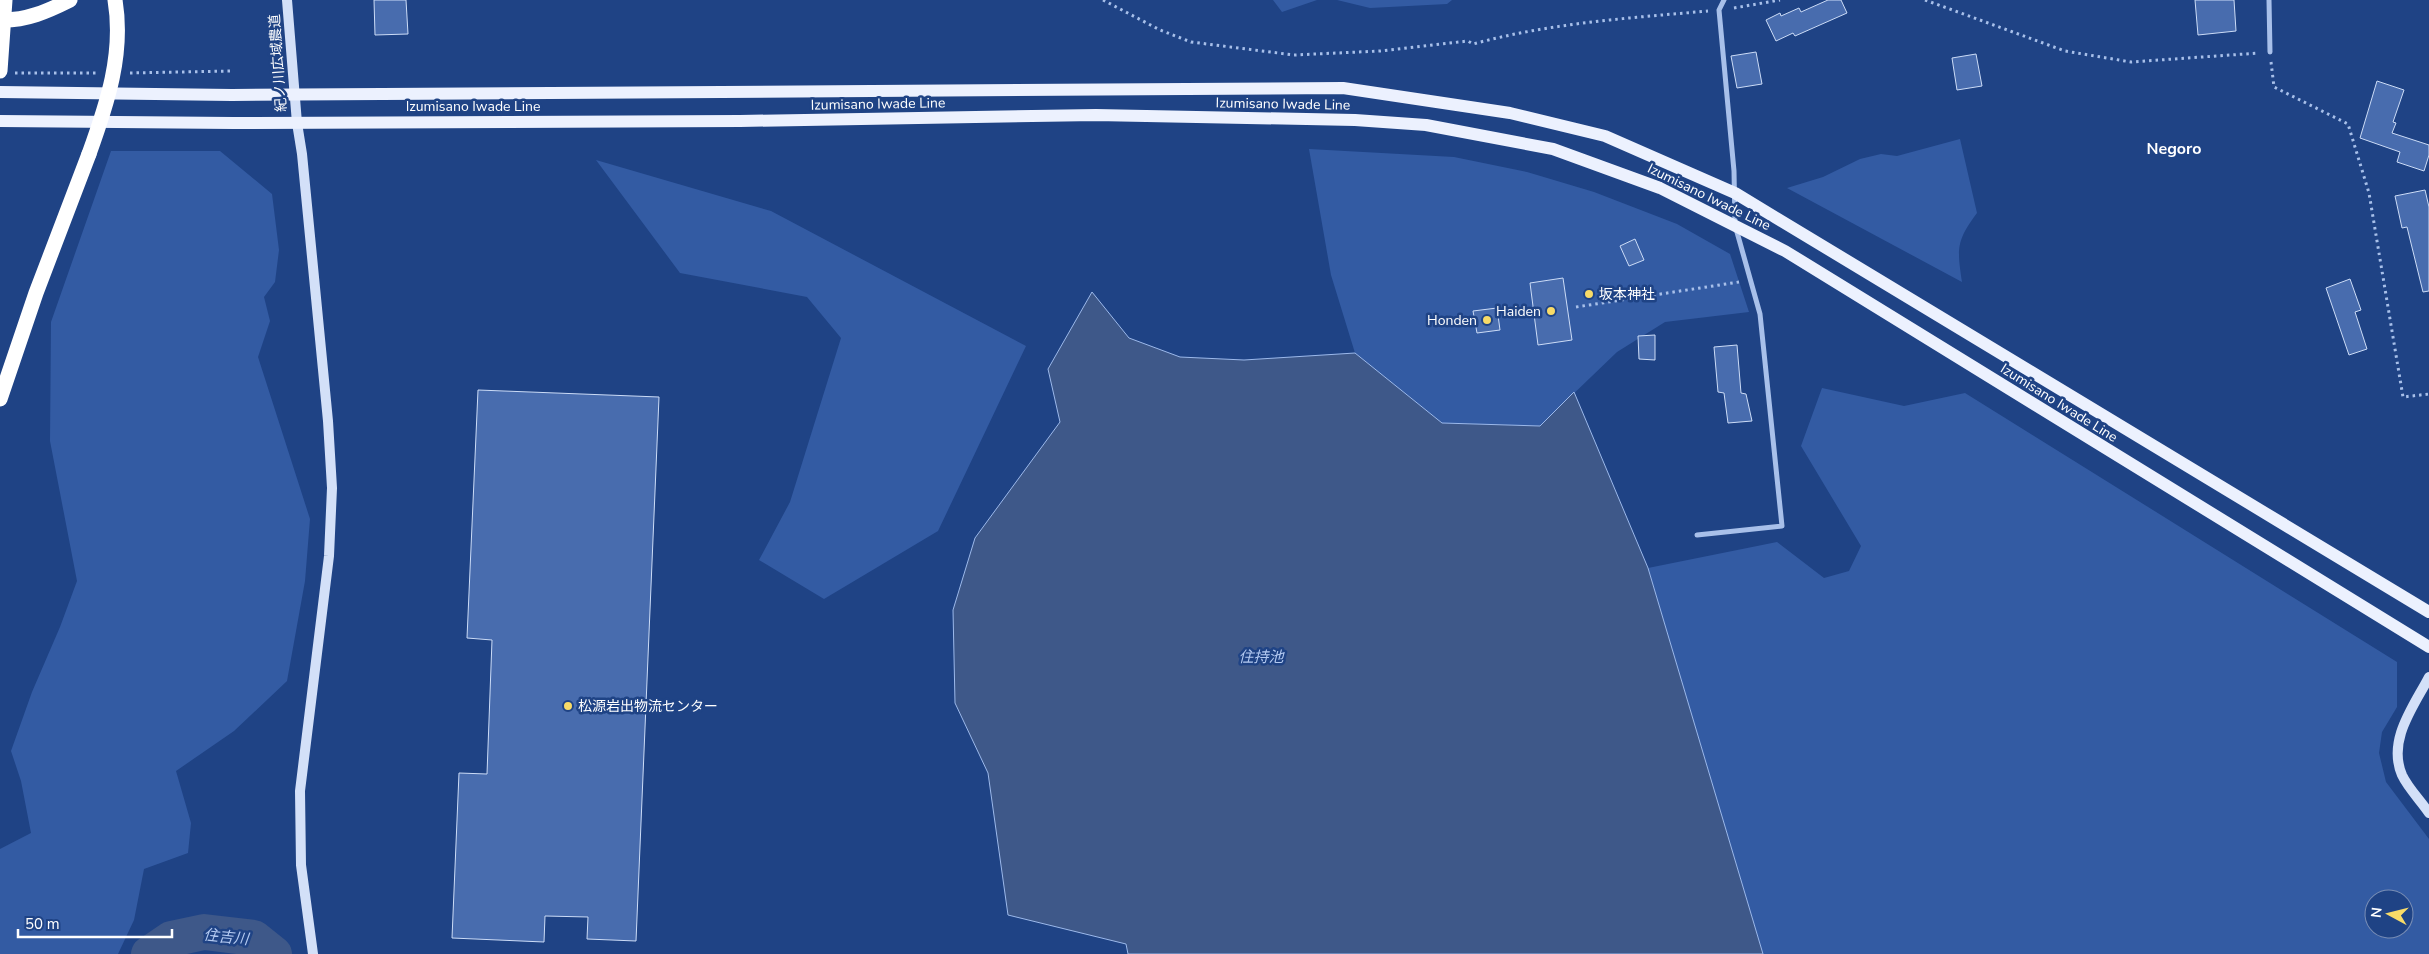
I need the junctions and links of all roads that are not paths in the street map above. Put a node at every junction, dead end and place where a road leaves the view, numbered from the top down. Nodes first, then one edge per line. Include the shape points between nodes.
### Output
1 (5, 0) edge
2 (70, 0) edge
3 (115, 0) edge
4 (287, 0) edge
5 (1724, 0) edge
6 (2269, 0) edge
7 (0, 20) edge
8 (2270, 52) road end
9 (0, 71) edge
10 (0, 92) edge
11 (295, 94) junction
12 (0, 121) edge
13 (297, 123) junction
14 (1735, 193) junction
15 (1735, 226) junction
16 (0, 400) edge
17 (1697, 535) dead end
18 (2429, 612) edge
19 (2429, 647) edge
20 (2429, 677) edge
21 (2429, 813) edge
22 (313, 954) edge

1 - 9 highway
2 - 7 highway, bridge via 42,13
3 - 16 highway, bridge via 119,24 113,78 102,118 36,293
4 - 11 street, 紀ノ川広域農道
5 - 14 street via 1719,10
6 - 8 street
10 - 11 main road, Izumisano Iwade Line
11 - 13 street, 紀ノ川広域農道
11 - 14 main road, Izumisano Iwade Line via 1343,88 1510,113 1605,136
12 - 13 main road, Izumisano Iwade Line
13 - 15 main road, Izumisano Iwade Line via 1096,115 1355,120 1426,125 1553,149 1660,188
13 - 22 street, 紀ノ川広域農道 via 332,488 328,556 300,792 301,865
14 - 15 street
14 - 18 main road, Izumisano Iwade Line
15 - 17 street via 1760,314 1782,526
15 - 19 main road, Izumisano Iwade Line via 1785,251
20 - 21 street via 2402,726 2398,749 2402,774

